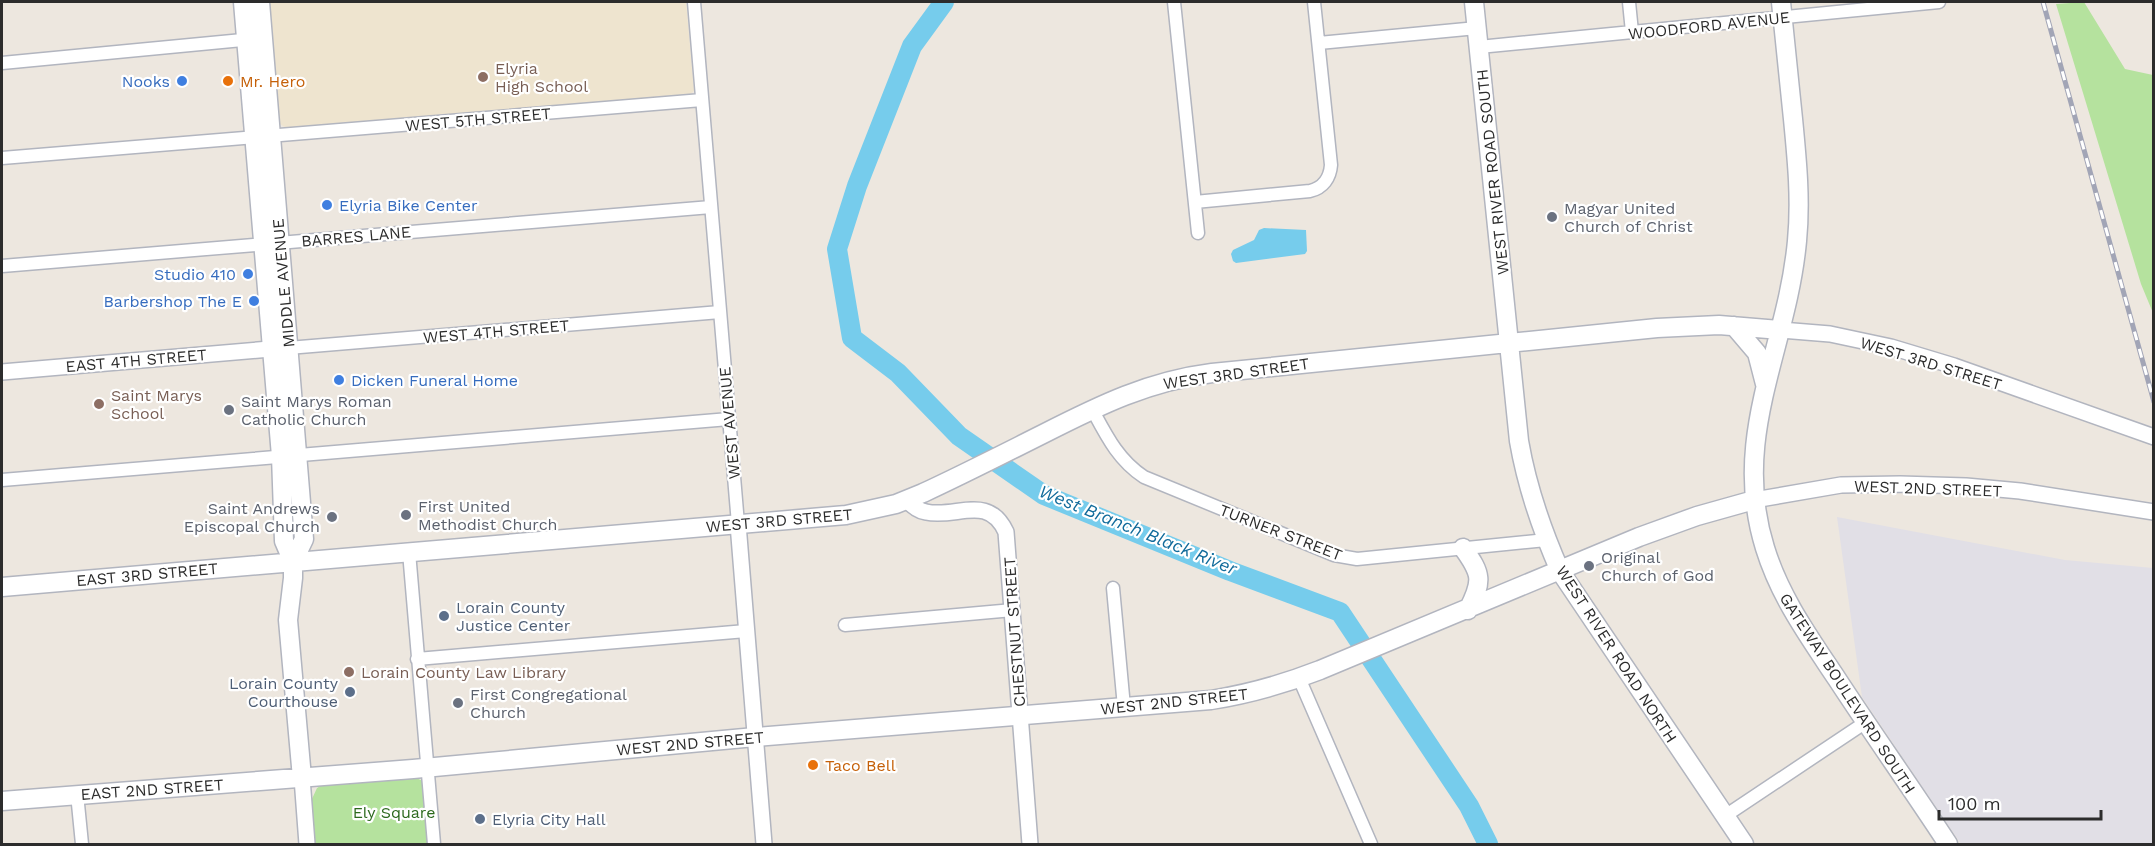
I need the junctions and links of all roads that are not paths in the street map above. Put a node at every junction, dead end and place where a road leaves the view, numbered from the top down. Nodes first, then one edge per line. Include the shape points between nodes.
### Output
1 (243, 2) edge
2 (260, 2) edge
3 (694, 2) edge
4 (1174, 2) edge
5 (1314, 2) edge
6 (1474, 2) edge
7 (1629, 2) edge
8 (1939, 2) edge
9 (1782, 10) edge
10 (1477, 28) junction
11 (1632, 32) junction
12 (254, 39) junction
13 (1319, 44) junction
14 (1479, 47) junction
15 (2, 63) edge
16 (702, 100) junction
17 (263, 137) junction
18 (2, 158) edge
19 (1195, 202) junction
20 (711, 207) junction
21 (1198, 232) dead end
22 (271, 243) junction
23 (2, 266) edge
24 (720, 312) junction
25 (1734, 326) junction
26 (1781, 330) junction
27 (1509, 343) junction
28 (280, 348) junction
29 (2, 372) edge
30 (1765, 386) junction
31 (1092, 409) junction
32 (729, 419) junction
33 (2154, 437) edge
34 (289, 456) junction
35 (2, 480) edge
36 (906, 500) junction
37 (1754, 500) junction
38 (2154, 512) edge
39 (738, 524) junction
40 (1546, 540) junction
41 (1463, 548) junction
42 (409, 552) junction
43 (293, 562) junction
44 (1560, 571) junction
45 (2, 587) edge
46 (1113, 588) dead end
47 (1012, 610) junction
48 (1468, 610) junction
49 (845, 625) dead end
50 (747, 631) junction
51 (417, 659) junction
52 (1299, 678) junction
53 (1124, 707) junction
54 (1020, 716) junction
55 (1866, 722) junction
56 (755, 737) junction
57 (427, 767) junction
58 (302, 778) junction
59 (77, 794) junction
60 (2, 801) edge
61 (1725, 816) junction
62 (82, 844) edge
63 (307, 844) edge
64 (434, 844) edge
65 (764, 844) edge
66 (1030, 844) edge
67 (1371, 844) edge
68 (1744, 844) edge
69 (1948, 844) edge

1 - 12 main road, MIDDLE AVENUE
2 - 12 main road, MIDDLE AVENUE
3 - 16 street, WEST AVENUE
4 - 19 street
5 - 13 street
6 - 10 main road, WEST RIVER ROAD SOUTH
7 - 11 street
8 - 9 street, WOODFORD AVENUE
9 - 11 street, WOODFORD AVENUE
9 - 26 main road, GATEWAY BOULEVARD SOUTH via 1799,202 1792,278
10 - 13 street
10 - 14 main road, WEST RIVER ROAD SOUTH
11 - 14 street, WOODFORD AVENUE
12 - 15 street
12 - 17 main road, MIDDLE AVENUE
13 - 19 street via 1331,165 1324,183 1310,191
14 - 27 main road, WEST RIVER ROAD SOUTH
16 - 17 street, WEST 5TH STREET
16 - 20 street, WEST AVENUE
17 - 18 street, WEST 5TH STREET
17 - 22 main road, MIDDLE AVENUE
19 - 21 street
20 - 22 street, BARRES LANE
20 - 24 street, WEST AVENUE
22 - 23 street, BARRES LANE
22 - 28 main road, MIDDLE AVENUE
24 - 28 street, WEST 4TH STREET
24 - 32 street, WEST AVENUE
25 - 26 main road, WEST 3RD STREET
25 - 27 main road, WEST 3RD STREET via 1657,328
25 - 30 main road via 1757,353
26 - 30 main road, GATEWAY BOULEVARD SOUTH
26 - 33 street, WEST 3RD STREET via 1830,334 1891,347
27 - 31 main road, WEST 3RD STREET via 1203,374 1155,384
27 - 40 main road, WEST RIVER ROAD NORTH via 1524,471
28 - 29 street, EAST 4TH STREET
28 - 34 main road, MIDDLE AVENUE
30 - 37 main road, GATEWAY BOULEVARD SOUTH via 1754,444
31 - 36 main road, WEST 3RD STREET
31 - 41 street, TURNER STREET via 1117,453 1144,477 1334,555 1357,559
32 - 34 street
32 - 39 street, WEST AVENUE
34 - 35 street
34 - 43 main road, MIDDLE AVENUE via 304,538
36 - 39 main road, WEST 3RD STREET via 834,517
36 - 47 street, CHESTNUT STREET via 927,513 977,510 998,520 1008,537
37 - 38 street, WEST 2ND STREET via 1841,485 1900,484 1966,486
37 - 44 main road, WEST 2ND STREET via 1687,519
37 - 55 main road, GATEWAY BOULEVARD SOUTH via 1764,546 1782,592
39 - 42 main road, WEST 3RD STREET
39 - 50 street, WEST AVENUE
40 - 41 street, TURNER STREET
40 - 44 main road, WEST RIVER ROAD NORTH
41 - 48 main road via 1480,579
42 - 43 main road, WEST 3RD STREET
42 - 51 street
43 - 45 main road, EAST 3RD STREET
43 - 58 main road, MIDDLE AVENUE via 288,620
44 - 48 main road, WEST 2ND STREET
44 - 61 main road, WEST RIVER ROAD NORTH
46 - 53 street
47 - 49 street
47 - 54 street, CHESTNUT STREET
48 - 52 main road, WEST 2ND STREET
50 - 51 street
50 - 56 street, WEST AVENUE
51 - 57 street
52 - 53 main road, WEST 2ND STREET via 1233,696
52 - 67 street
53 - 54 main road, WEST 2ND STREET
54 - 56 main road, WEST 2ND STREET
54 - 66 street, CHESTNUT STREET
55 - 61 street
55 - 69 main road, GATEWAY BOULEVARD SOUTH
56 - 57 main road, WEST 2ND STREET
56 - 65 street, WEST AVENUE
57 - 58 main road, WEST 2ND STREET
57 - 64 street
58 - 59 main road, EAST 2ND STREET
58 - 63 street, MIDDLE AVENUE
59 - 60 main road, EAST 2ND STREET
59 - 62 street
61 - 68 main road, WEST RIVER ROAD NORTH

